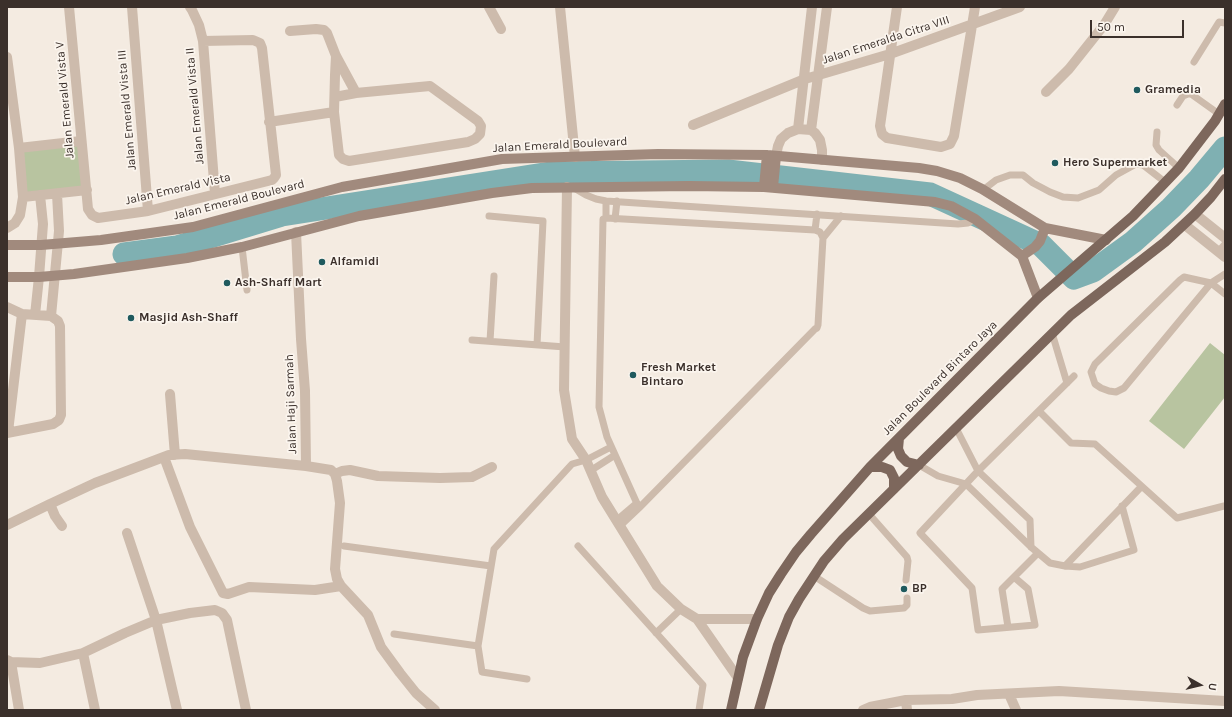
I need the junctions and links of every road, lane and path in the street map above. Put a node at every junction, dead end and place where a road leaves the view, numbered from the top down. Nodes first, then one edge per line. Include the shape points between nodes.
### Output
1 (69, 7) edge
2 (132, 7) edge
3 (190, 7) edge
4 (489, 7) edge
5 (560, 7) edge
6 (812, 7) edge
7 (827, 7) edge
8 (897, 7) edge
9 (975, 7) edge
10 (1020, 7) edge
11 (1115, 7) edge
12 (1225, 23) edge
13 (972, 25) junction
14 (501, 29) dead end
15 (290, 31) dead end
16 (203, 41) junction
17 (890, 54) junction
18 (336, 56) junction
19 (7, 57) edge
20 (1194, 62) dead end
21 (819, 75) junction
22 (805, 79) junction
23 (1046, 92) dead end
24 (356, 93) junction
25 (335, 97) junction
26 (1225, 104) edge
27 (1177, 105) dead end
28 (334, 112) junction
29 (1219, 114) junction
30 (269, 122) junction
31 (693, 125) dead end
32 (798, 129) junction
33 (811, 130) junction
34 (1157, 132) dead end
35 (81, 141) junction
36 (19, 148) junction
37 (574, 157) junction
38 (771, 158) junction
39 (822, 160) junction
40 (1179, 168) junction
41 (1225, 180) edge
42 (1165, 182) junction
43 (769, 183) junction
44 (570, 187) junction
45 (87, 190) junction
46 (983, 190) junction
47 (57, 194) junction
48 (215, 194) junction
49 (40, 195) junction
50 (23, 197) junction
51 (606, 201) junction
52 (616, 201) junction
53 (148, 211) junction
54 (817, 214) junction
55 (1195, 214) junction
56 (489, 216) dead end
57 (841, 216) junction
58 (606, 218) junction
59 (615, 218) junction
60 (976, 219) junction
61 (1185, 225) junction
62 (7, 228) edge
63 (815, 230) junction
64 (1044, 231) junction
65 (296, 232) junction
66 (823, 238) junction
67 (1225, 238) edge
68 (1106, 240) junction
69 (58, 244) junction
70 (7, 245) edge
71 (41, 245) junction
72 (242, 247) junction
73 (1223, 251) edge
74 (1025, 254) junction
75 (1225, 274) edge
76 (56, 276) junction
77 (494, 276) dead end
78 (7, 277) edge
79 (39, 277) junction
80 (1211, 283) junction
81 (246, 290) dead end
82 (1225, 294) edge
83 (1038, 298) junction
84 (7, 307) edge
85 (22, 314) junction
86 (35, 315) junction
87 (51, 316) junction
88 (1052, 333) junction
89 (472, 340) dead end
90 (490, 342) junction
91 (537, 345) junction
92 (565, 346) junction
93 (1074, 376) dead end
94 (1067, 383) junction
95 (170, 394) dead end
96 (1039, 411) junction
97 (956, 428) junction
98 (8, 433) edge
99 (899, 438) junction
100 (611, 447) junction
101 (175, 455) junction
102 (615, 455) junction
103 (164, 457) junction
104 (586, 460) junction
105 (919, 465) junction
106 (306, 466) junction
107 (492, 467) dead end
108 (870, 467) junction
109 (590, 471) junction
110 (978, 471) junction
111 (335, 474) junction
112 (966, 484) junction
113 (1141, 487) junction
114 (894, 489) junction
115 (50, 504) junction
116 (638, 505) junction
117 (1122, 506) junction
118 (1224, 506) dead end
119 (869, 514) junction
120 (618, 523) junction
121 (7, 525) edge
122 (62, 526) dead end
123 (127, 533) dead end
124 (344, 546) dead end
125 (578, 546) dead end
126 (1031, 547) junction
127 (1038, 553) junction
128 (491, 566) junction
129 (1065, 566) junction
130 (814, 576) junction
131 (1014, 577) junction
132 (906, 580) dead end
133 (341, 586) junction
134 (907, 598) dead end
135 (681, 609) junction
136 (697, 619) junction
137 (757, 619) junction
138 (156, 620) junction
139 (1008, 627) junction
140 (656, 633) junction
141 (394, 634) dead end
142 (478, 646) junction
143 (83, 653) junction
144 (9, 661) edge
145 (738, 678) junction
146 (527, 679) dead end
147 (1009, 694) junction
148 (1225, 701) edge
149 (907, 705) edge
150 (19, 710) edge
151 (95, 710) edge
152 (177, 710) edge
153 (246, 710) edge
154 (435, 710) edge
155 (698, 710) edge
156 (732, 710) edge
157 (759, 710) edge
158 (863, 710) edge
159 (1016, 710) edge

1 - 35 street, Jalan Emerald Vista V
2 - 53 street, Jalan Emerald Vista III
3 - 16 street, Jalan Emerald Vista II
4 - 14 street
5 - 37 street
6 - 22 street
7 - 21 street
8 - 17 street
9 - 13 street
10 - 13 street, Jalan Emeralda Citra VIII
11 - 23 street via 1074,64
12 - 20 lane via 1219,22
13 - 17 street, Jalan Emeralda Citra VIII
13 - 17 street via 954,136 950,144 941,147 887,138 882,134 880,126
15 - 18 street via 324,30
16 - 30 street via 253,40 260,43
16 - 48 street, Jalan Emerald Vista II
17 - 21 street, Jalan Emeralda Citra VIII
18 - 24 street
18 - 25 street
19 - 36 street
21 - 22 street, Jalan Emeralda Citra VIII
21 - 33 street
22 - 31 street, Jalan Emeralda Citra VIII
22 - 32 street
24 - 25 street
24 - 28 street via 430,86 478,122 481,126 480,134 475,140 468,142 349,161 339,155
25 - 28 street
26 - 29 main road, Jalan Boulevard Bintaro Jaya
27 - 29 lane via 1183,96 1191,94
28 - 30 street
29 - 40 main road, Jalan Boulevard Bintaro Jaya
30 - 48 street, Jalan Emerald Vista via 276,175 272,180
32 - 33 street
32 - 38 street via 781,139
33 - 39 street via 820,140
34 - 40 lane via 1156,145
35 - 36 street
35 - 45 street, Jalan Emerald Vista V
36 - 50 street
37 - 38 main road, Jalan Emerald Boulevard via 658,154
37 - 69 main road, Jalan Emerald Boulevard via 502,159 342,187 193,227
38 - 39 main road, Jalan Emerald Boulevard
38 - 43 main road
39 - 46 main road, Jalan Emerald Boulevard via 937,171 960,178
40 - 42 main road, Jalan Boulevard Bintaro Jaya
41 - 55 main road
42 - 46 lane via 1143,165 1136,164 1116,174 1099,190 1078,198 1050,192 1023,175 1010,175 996,180
42 - 68 main road, Jalan Boulevard Bintaro Jaya
43 - 44 main road
43 - 60 main road via 935,202 950,206
44 - 51 lane
44 - 65 main road via 492,193 358,216
44 - 92 street
45 - 47 street
45 - 53 street, Jalan Emerald Vista via 88,209 98,218
46 - 64 main road, Jalan Emerald Boulevard
47 - 49 street
47 - 69 street via 60,222
48 - 53 street, Jalan Emerald Vista
49 - 50 street
49 - 71 street via 43,224
50 - 62 street via 20,215 15,223
51 - 52 lane
51 - 58 lane
52 - 54 lane
52 - 59 lane
54 - 57 lane
54 - 63 lane
55 - 61 main road
55 - 67 street
56 - 91 lane via 543,221
57 - 60 lane via 958,224
57 - 66 lane
58 - 59 lane
58 - 100 lane via 599,407
59 - 63 lane
60 - 74 main road
61 - 73 street
61 - 88 main road
63 - 66 lane via 820,232
64 - 68 main road, Jalan Emerald Boulevard
64 - 74 main road via 1040,241
65 - 72 main road
65 - 106 street, Jalan Haji Sarmah via 306,391
66 - 116 lane via 817,328
68 - 83 main road, Jalan Boulevard Bintaro Jaya
69 - 71 main road, Jalan Emerald Boulevard
69 - 76 street
70 - 71 main road, Jalan Emerald Boulevard
71 - 79 street
72 - 76 main road via 187,258
72 - 81 lane
74 - 83 main road
75 - 80 lane
76 - 79 main road
76 - 87 street
77 - 90 lane
78 - 79 main road
79 - 86 street
80 - 80 lane via 1124,388 1116,392 1095,384 1091,372 1095,364 1180,280 1184,277
80 - 82 lane
83 - 99 main road, Jalan Boulevard Bintaro Jaya
84 - 85 street
85 - 86 street
85 - 98 street
86 - 87 street
87 - 98 street via 56,318 60,326 59,420 53,424
88 - 94 lane
88 - 97 main road
89 - 90 lane
90 - 91 lane
91 - 92 lane
92 - 104 street via 564,390 572,439
93 - 94 lane
94 - 96 lane
95 - 101 street
96 - 110 lane
96 - 113 lane via 1071,443 1095,444
97 - 105 main road
97 - 110 lane
99 - 105 main road via 898,449 901,456 907,462
99 - 108 main road, Jalan Boulevard Bintaro Jaya
100 - 102 lane
100 - 104 lane
101 - 103 street
101 - 106 street
102 - 109 lane
102 - 116 lane
103 - 115 street via 95,483
103 - 133 street via 190,527 223,593 228,594 249,587 315,590
104 - 109 street
104 - 128 lane via 572,464 494,549
105 - 112 lane via 938,476
105 - 114 main road
106 - 111 street, Jalan Haji Sarmah via 331,470
107 - 111 street via 472,477 460,478 378,476 350,470
108 - 114 main road via 890,470 894,478
108 - 137 main road, Jalan Boulevard Bintaro Jaya via 796,552
109 - 120 street
110 - 112 lane
110 - 126 lane via 1030,520
111 - 133 street via 340,502 335,569
112 - 126 lane
112 - 139 lane via 920,533 972,588 978,630
113 - 117 lane
113 - 118 lane via 1177,518
114 - 119 main road
115 - 121 street
115 - 122 street
116 - 120 lane
117 - 129 lane
117 - 129 lane via 1134,550 1080,566
119 - 130 main road via 843,539
119 - 132 lane via 905,555 908,561
120 - 135 street via 656,586
123 - 138 street
124 - 128 lane
125 - 140 lane
126 - 127 lane
127 - 129 lane via 1050,563
127 - 131 lane
128 - 142 lane
130 - 134 lane via 870,611 904,608 907,605
130 - 157 main road via 789,617
131 - 139 lane via 1002,590
131 - 139 lane via 1028,589 1035,625
133 - 154 street via 368,615 381,647 416,693
135 - 136 street
135 - 140 lane
136 - 137 street
136 - 145 street
137 - 145 main road, Jalan Boulevard Bintaro Jaya
138 - 143 street
138 - 152 street
138 - 153 street via 215,610 222,614 227,620
140 - 155 lane via 703,685
141 - 142 lane
142 - 146 lane via 482,672
143 - 144 street via 40,663
143 - 151 street
144 - 150 street
145 - 156 main road, Jalan Boulevard Bintaro Jaya
147 - 148 street via 1059,691
147 - 149 street via 977,695
147 - 159 street
149 - 158 street via 870,707

